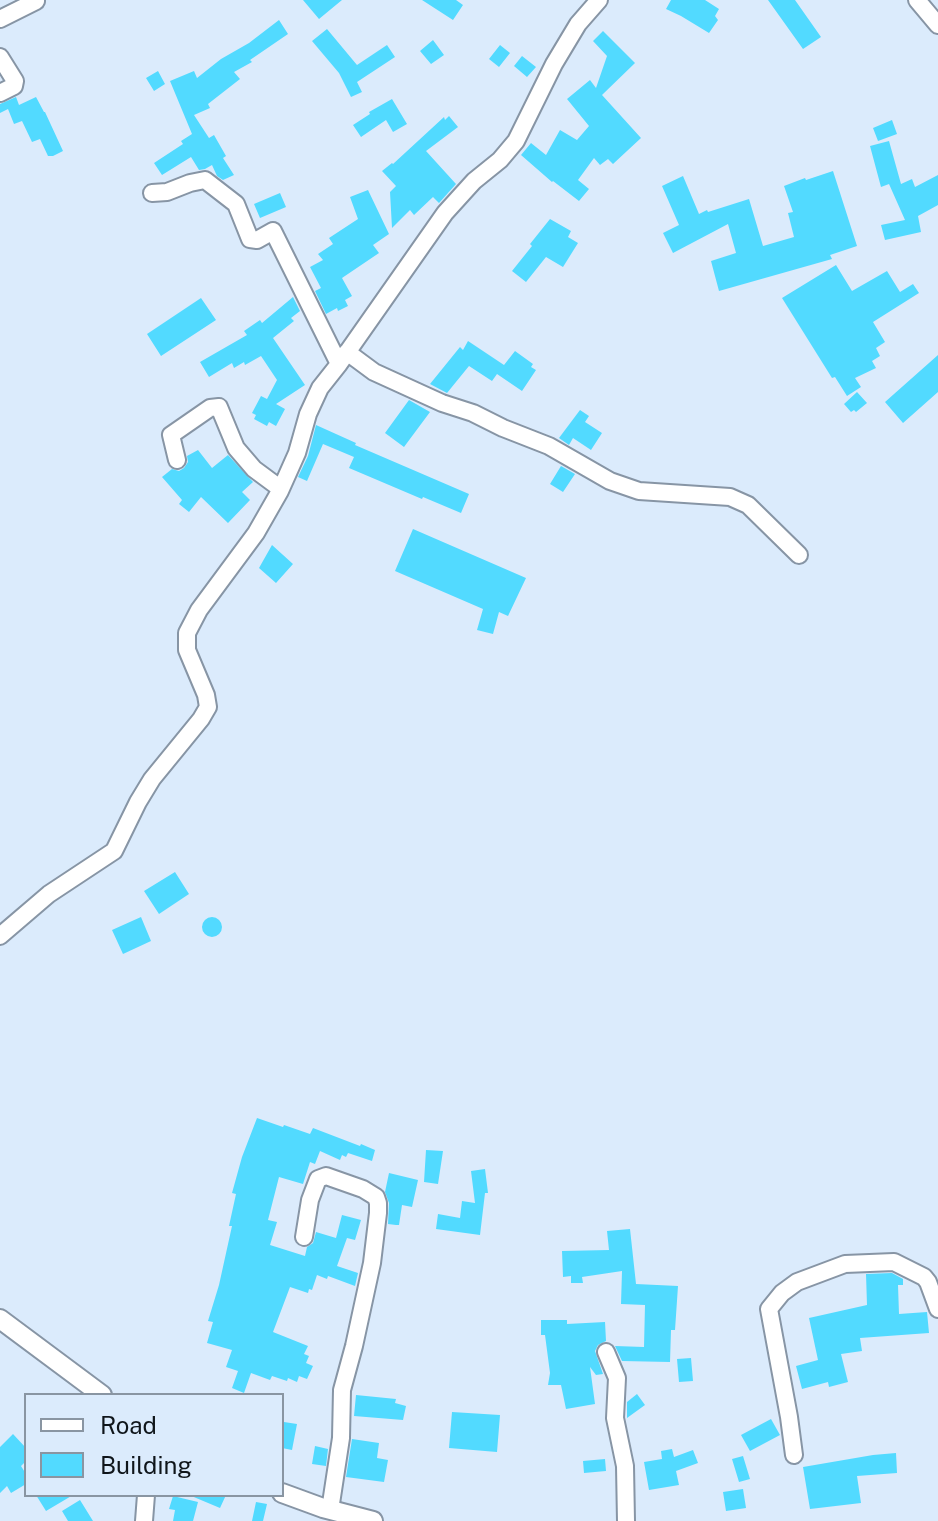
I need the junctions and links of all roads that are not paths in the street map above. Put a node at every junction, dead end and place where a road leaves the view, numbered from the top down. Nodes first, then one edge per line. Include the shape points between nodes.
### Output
1 (599, 0) edge
2 (917, 0) edge
3 (36, 1) edge
4 (0, 19) edge
5 (938, 25) edge
6 (0, 57) edge
7 (0, 93) edge
8 (152, 193) dead end
9 (343, 358) junction
10 (177, 460) dead end
11 (281, 489) junction
12 (799, 555) dead end
13 (0, 936) edge
14 (304, 1237) dead end
15 (938, 1309) edge
16 (0, 1319) edge
17 (606, 1352) dead end
18 (99, 1393) edge
19 (794, 1455) dead end
20 (284, 1494) edge
21 (146, 1497) edge
22 (330, 1510) junction
23 (144, 1521) edge
24 (373, 1521) edge
25 (626, 1521) edge

1 - 9 street via 554,64 516,141 445,213
2 - 5 street
3 - 4 street
6 - 7 street via 15,81
8 - 9 street via 205,180 236,204 250,239 273,231
9 - 11 street via 314,400
9 - 12 street via 549,446 610,481 639,491 730,497 748,505
10 - 11 street via 171,435 219,407 236,448
11 - 13 street via 187,633 187,650 208,707 201,719 152,779 114,851 49,894
14 - 22 street via 318,1179 326,1176 376,1197 372,1263 342,1390
15 - 19 street via 924,1277 894,1262 845,1264 782,1293 769,1309
16 - 18 street
17 - 25 street via 617,1378 615,1418 625,1466
20 - 22 street
21 - 23 street
22 - 24 street

